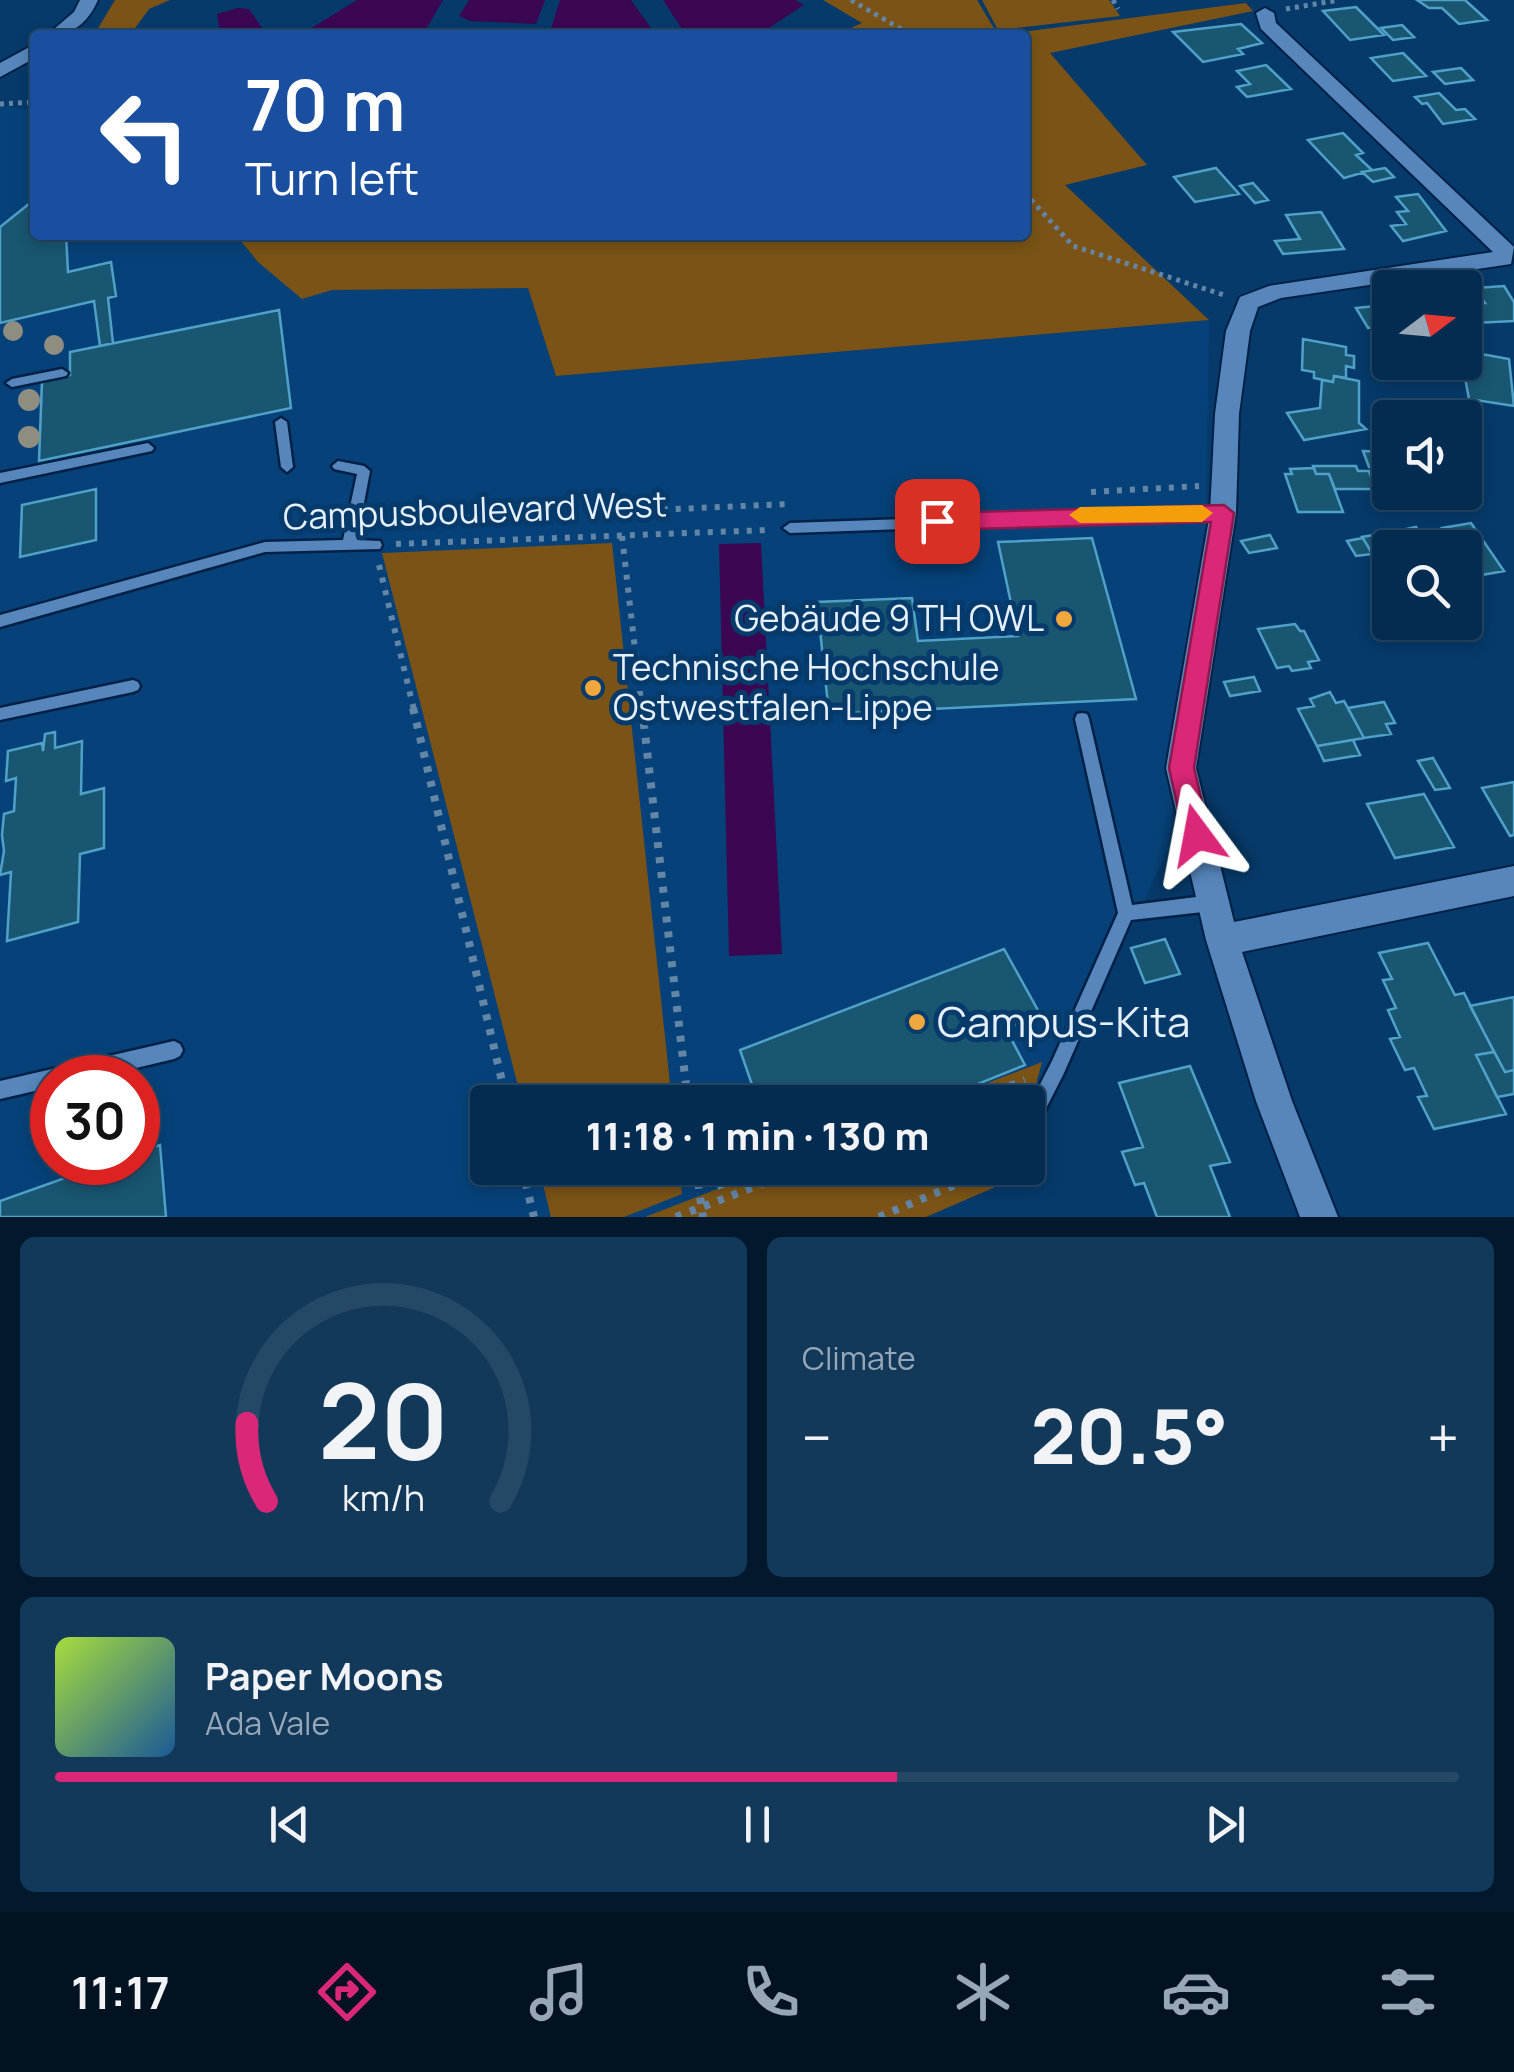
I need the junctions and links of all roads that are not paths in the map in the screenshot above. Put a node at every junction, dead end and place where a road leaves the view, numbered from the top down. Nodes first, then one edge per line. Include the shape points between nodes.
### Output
1 (85, 7) edge
2 (1265, 12) road end
3 (61, 30) edge
4 (30, 58) edge
5 (30, 60) edge
6 (0, 71) edge
7 (0, 85) edge
8 (1512, 256) edge
9 (62, 373) dead end
10 (12, 383) dead end
11 (281, 422) dead end
12 (148, 448) dead end
13 (286, 466) dead end
14 (338, 466) dead end
15 (0, 478) edge
16 (1224, 513) junction
17 (790, 528) road end
18 (349, 545) junction
19 (375, 545) road end
20 (0, 621) edge
21 (133, 686) dead end
22 (0, 714) edge
23 (1082, 718) dead end
24 (1514, 881) edge
25 (1212, 903) junction
26 (1126, 914) junction
27 (1222, 940) junction
28 (174, 1050) dead end
29 (156, 1055) edge
30 (30, 1083) edge
31 (0, 1090) edge
32 (1045, 1093) edge
33 (1319, 1217) edge

1 - 3 street
2 - 8 street via 1267,26
4 - 6 street
5 - 7 street
8 - 16 street via 1278,290 1248,302 1227,414
9 - 10 lane
11 - 13 lane
12 - 15 lane
14 - 18 lane via 371,472
16 - 17 lane
16 - 25 street via 1182,768
18 - 19 lane, Campusboulevard West
18 - 20 lane, Campusboulevard West via 265,548
21 - 22 lane
23 - 26 lane
24 - 27 street
25 - 26 lane
25 - 27 street
26 - 32 lane
27 - 33 street
28 - 29 lane
30 - 31 lane

